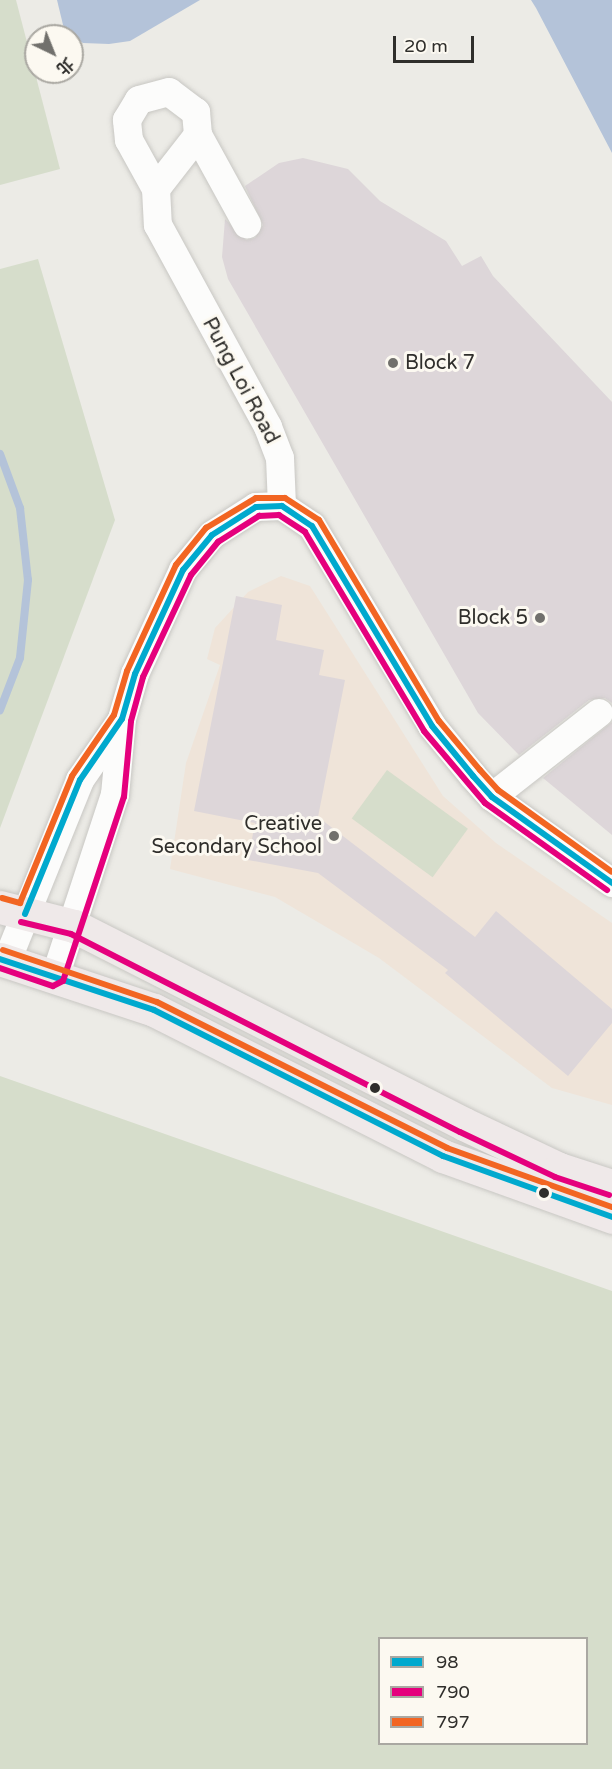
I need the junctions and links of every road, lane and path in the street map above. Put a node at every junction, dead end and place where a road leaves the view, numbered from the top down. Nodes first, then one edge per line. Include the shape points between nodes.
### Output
1 (198, 135) junction
2 (156, 189) junction
3 (247, 224) dead end
4 (282, 506) junction
5 (599, 713) dead end
6 (122, 719) junction
7 (492, 797) junction
8 (606, 879) edge
9 (13, 911) edge
10 (74, 926) junction
11 (4, 960) edge
12 (55, 977) junction
13 (612, 1186) edge
14 (612, 1217) edge

1 - 2 street
1 - 2 street, Pung Loi Road via 196,112 180,95 149,94 132,109 129,140
1 - 3 street, Pung Loi Road
2 - 4 street, Pung Loi Road via 158,225 268,427 280,458
4 - 6 street via 256,507 212,535 183,570 135,674
4 - 7 street via 312,526 432,726
5 - 7 street
6 - 9 street via 80,780
6 - 10 street via 115,795
7 - 8 street
9 - 10 main road
9 - 11 street
10 - 12 street
10 - 13 main road via 464,1124 559,1169
11 - 12 main road
12 - 14 main road via 154,1010 477,1172

